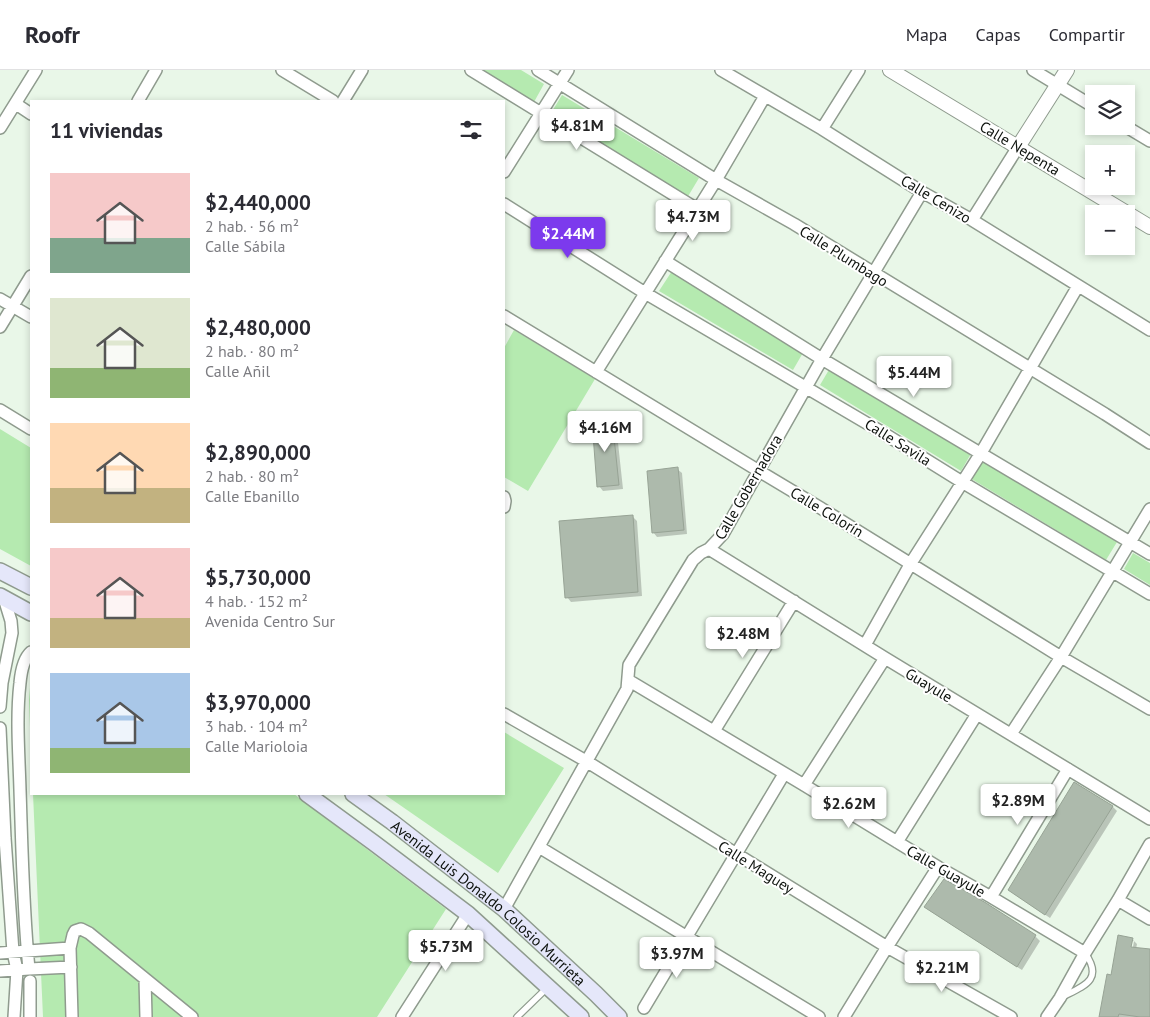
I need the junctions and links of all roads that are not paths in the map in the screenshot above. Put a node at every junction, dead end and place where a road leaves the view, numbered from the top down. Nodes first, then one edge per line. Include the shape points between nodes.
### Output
1 (36, 70) edge
2 (156, 70) edge
3 (282, 70) edge
4 (362, 70) edge
5 (471, 70) edge
6 (538, 70) edge
7 (568, 70) edge
8 (721, 70) edge
9 (859, 70) edge
10 (890, 70) edge
11 (1033, 70) edge
12 (1068, 70) edge
13 (560, 83) junction
14 (1058, 85) junction
15 (765, 96) junction
16 (143, 99) edge
17 (331, 100) edge
18 (343, 100) edge
19 (1085, 102) edge
20 (16, 104) junction
21 (30, 113) edge
22 (541, 113) junction
23 (1, 123) edge
24 (822, 129) junction
25 (1135, 132) edge
26 (1150, 141) edge
27 (1018, 147) junction
28 (505, 170) edge
29 (716, 180) junction
30 (922, 192) junction
31 (505, 205) edge
32 (697, 209) junction
33 (972, 220) junction
34 (1150, 227) edge
35 (665, 261) junction
36 (873, 274) junction
37 (30, 278) edge
38 (1078, 286) junction
39 (646, 293) junction
40 (0, 299) edge
41 (13, 307) junction
42 (30, 316) edge
43 (507, 318) edge
44 (0, 327) edge
45 (1150, 330) edge
46 (822, 359) junction
47 (1030, 369) junction
48 (596, 372) junction
49 (806, 386) junction
50 (0, 410) edge
51 (30, 428) edge
52 (1150, 443) edge
53 (981, 453) junction
54 (759, 471) junction
55 (962, 482) junction
56 (1150, 509) edge
57 (1130, 542) junction
58 (710, 549) junction
59 (1150, 554) edge
60 (912, 563) junction
61 (0, 571) edge
62 (1112, 571) junction
63 (30, 586) edge
64 (1150, 594) edge
65 (2, 597) edge
66 (794, 601) junction
67 (30, 612) edge
68 (865, 646) junction
69 (7, 652) junction
70 (30, 653) edge
71 (1061, 657) junction
72 (886, 658) junction
73 (24, 662) junction
74 (628, 680) junction
75 (0, 707) edge
76 (1150, 709) edge
77 (977, 714) junction
78 (505, 715) edge
79 (0, 728) edge
80 (714, 731) junction
81 (1011, 734) junction
82 (586, 761) junction
83 (1068, 770) junction
84 (784, 774) junction
85 (804, 785) junction
86 (308, 795) edge
87 (354, 795) edge
88 (1150, 818) edge
89 (897, 842) junction
90 (1150, 844) edge
91 (539, 847) junction
92 (736, 854) junction
93 (938, 867) junction
94 (991, 897) junction
95 (1118, 900) junction
96 (504, 909) junction
97 (468, 914) junction
98 (1150, 919) edge
99 (687, 937) junction
100 (887, 947) junction
101 (70, 948) junction
102 (28, 951) junction
103 (13, 952) junction
104 (0, 953) edge
105 (1085, 953) junction
106 (71, 967) junction
107 (29, 969) junction
108 (17, 970) junction
109 (0, 971) edge
110 (144, 979) junction
111 (30, 981) joint
112 (548, 987) junction
113 (1060, 998) junction
114 (644, 1008) dead end
115 (14, 1017) edge
116 (30, 1017) edge
117 (72, 1017) edge
118 (146, 1017) edge
119 (192, 1017) edge
120 (402, 1017) edge
121 (517, 1017) edge
122 (581, 1017) edge
123 (619, 1017) edge
124 (819, 1017) edge
125 (844, 1017) edge
126 (1011, 1017) edge
127 (1048, 1017) edge

1 - 20 street
2 - 16 street
3 - 17 street
4 - 18 street
5 - 22 street
6 - 13 street, Calle Plumbago
7 - 13 street
8 - 15 street, Calle Cenizo
9 - 24 street
10 - 27 street, Calle Nepenta
11 - 14 street
12 - 14 street
13 - 22 street
13 - 29 street, Calle Plumbago
14 - 19 street
14 - 27 street
15 - 24 street, Calle Cenizo
15 - 29 street
20 - 21 street
20 - 23 street
22 - 28 street
22 - 32 street
24 - 30 street, Calle Cenizo
25 - 26 street
27 - 33 street
27 - 34 street, Calle Nepenta
29 - 32 street
29 - 36 street, Calle Plumbago
30 - 33 street, Calle Cenizo
30 - 36 street, Calle Gobernadora
31 - 39 street, Calle Savila
32 - 35 street
33 - 38 street, Calle Cenizo
35 - 39 street
35 - 46 street
36 - 46 street, Calle Gobernadora
36 - 47 street, Calle Plumbago
37 - 41 street
38 - 45 street, Calle Cenizo
38 - 47 street
39 - 48 street
39 - 49 street, Calle Savila
40 - 41 street
41 - 42 street
41 - 44 street
43 - 48 street, Calle Colorín
46 - 49 street, Calle Gobernadora
46 - 53 street
47 - 52 street, Calle Plumbago
47 - 53 street
48 - 54 street, Calle Colorín
49 - 54 street, Calle Gobernadora
49 - 55 street, Calle Savila
50 - 51 street
53 - 55 street
53 - 57 street
54 - 58 street, Calle Gobernadora via 723,534
54 - 60 street, Calle Colorín
55 - 60 street
55 - 62 street, Calle Savila
56 - 57 street
57 - 59 street
57 - 62 street
58 - 66 street, Guayule
58 - 74 street, Calle Gobernadora via 693,560 629,666
60 - 68 street
60 - 71 street, Calle Colorín
61 - 63 main road
62 - 64 street, Calle Savila
62 - 71 street
65 - 67 main road
65 - 69 street via 11,621 12,633
66 - 68 street, Guayule
66 - 80 street
68 - 72 street, Guayule
69 - 73 street
69 - 75 street
70 - 73 street
71 - 76 street, Calle Colorín
71 - 81 street
72 - 77 street, Guayule
72 - 85 street
73 - 102 street via 18,716
74 - 80 street, Calle Guayule
74 - 82 street, Calle Gobernadora via 627,689
77 - 81 street, Guayule
77 - 89 street
78 - 82 street, Calle Maguey
79 - 103 street
80 - 84 street, Calle Guayule
81 - 83 street, Guayule
82 - 91 street, Calle Gobernadora
82 - 92 street, Calle Maguey
83 - 88 street, Guayule
83 - 94 street
84 - 85 street, Calle Guayule
84 - 92 street
85 - 89 street, Calle Guayule
86 - 97 main road, Avenida Luis Donaldo Colosio Murrieta
87 - 96 main road, Avenida Luis Donaldo Colosio Murrieta
89 - 93 street, Calle Guayule
90 - 95 street
91 - 96 street, Calle Gobernadora
91 - 99 street
92 - 99 street
92 - 100 street, Calle Maguey
93 - 94 street, Calle Guayule
93 - 100 street
94 - 105 street, Calle Guayule
95 - 98 street
95 - 105 street
96 - 123 main road, Avenida Luis Donaldo Colosio Murrieta
97 - 112 main road, Avenida Luis Donaldo Colosio Murrieta
97 - 120 street
99 - 114 street
99 - 124 street
100 - 125 street
100 - 126 street, Calle Maguey
101 - 102 street
101 - 106 street
101 - 110 street via 72,935 81,929
102 - 103 street
102 - 107 street
103 - 104 street
103 - 108 street
105 - 113 street
105 - 113 lane via 1093,970 1092,978
106 - 107 street
106 - 117 street
107 - 108 street
107 - 111 lane
108 - 109 street
108 - 115 street
110 - 118 street
110 - 119 street
111 - 116 street
112 - 121 lane
112 - 122 main road, Avenida Luis Donaldo Colosio Murrieta
113 - 127 street

